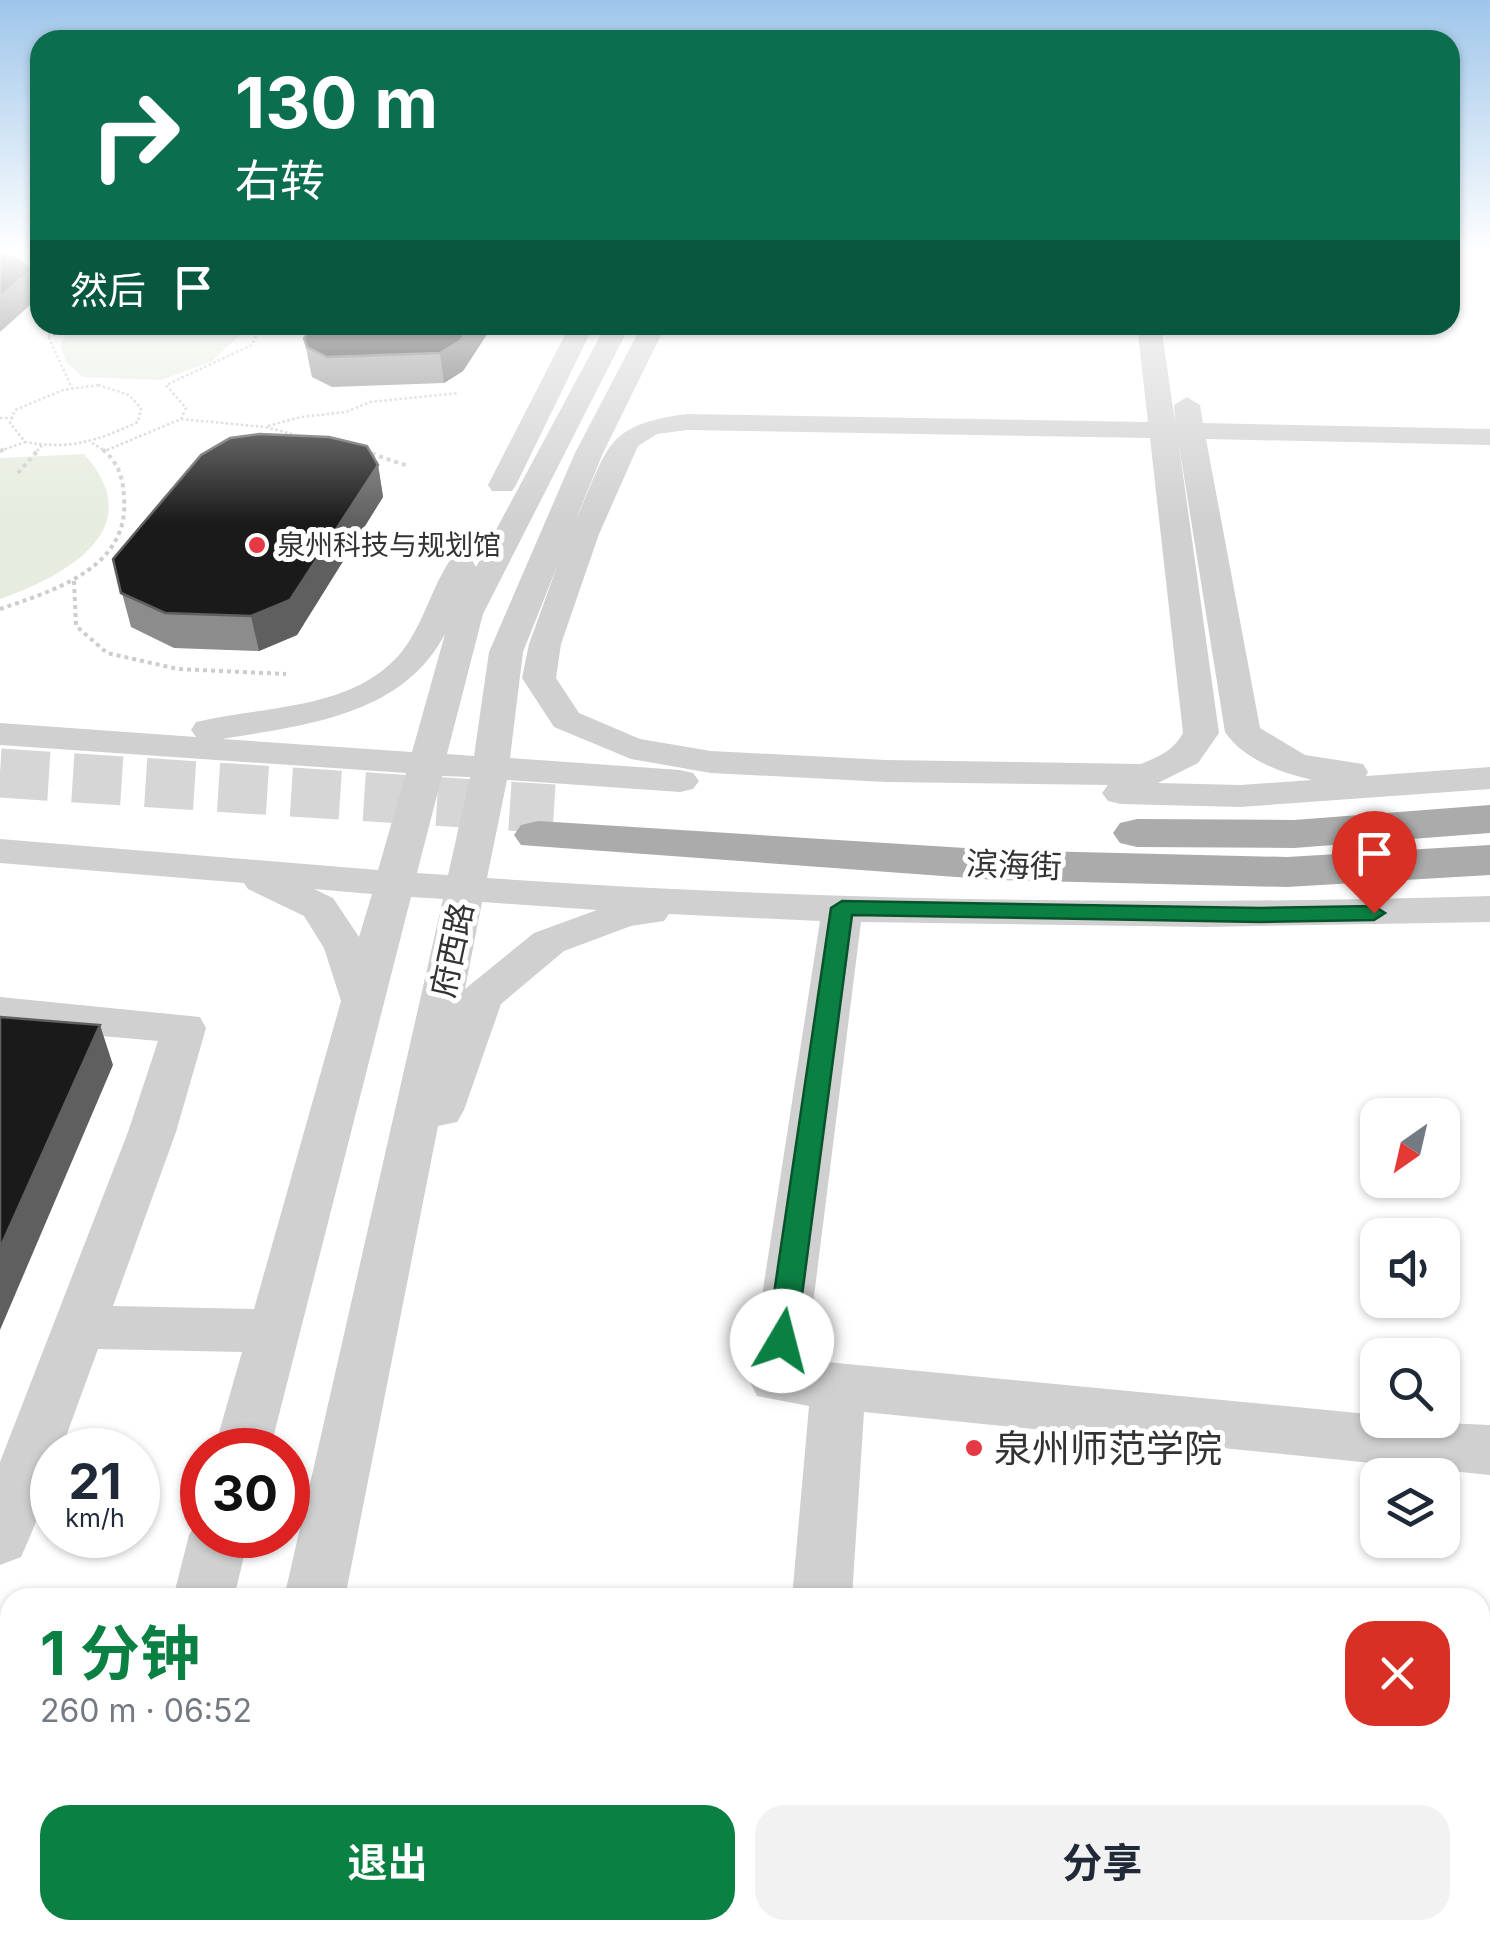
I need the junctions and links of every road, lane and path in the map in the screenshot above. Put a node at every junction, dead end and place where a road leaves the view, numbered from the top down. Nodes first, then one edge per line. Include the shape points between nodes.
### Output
1 (51, 342) edge
2 (254, 342) edge
3 (573, 342) edge
4 (609, 342) edge
5 (660, 342) edge
6 (1154, 342) edge
7 (1164, 342) edge
8 (1174, 342) edge
9 (628, 375) junction
10 (72, 388) junction
11 (458, 392) dead end
12 (673, 410) junction
13 (0, 418) edge
14 (12, 418) junction
15 (180, 418) junction
16 (1176, 425) junction
17 (265, 427) junction
18 (1490, 431) edge
19 (312, 440) edge
20 (25, 442) junction
21 (92, 443) junction
22 (42, 445) junction
23 (107, 450) junction
24 (358, 450) edge
25 (0, 452) edge
26 (589, 454) junction
27 (408, 466) dead end
28 (18, 474) dead end
29 (74, 581) junction
30 (0, 609) edge
31 (468, 614) junction
32 (506, 652) junction
33 (286, 674) dead end
34 (0, 716) edge
35 (1220, 730) junction
36 (0, 734) edge
37 (192, 745) junction
38 (1490, 760) edge
39 (425, 762) junction
40 (491, 766) junction
41 (1490, 778) edge
42 (729, 784) junction
43 (1353, 788) junction
44 (1151, 794) junction
45 (1490, 819) edge
46 (0, 852) edge
47 (1490, 860) edge
48 (238, 870) junction
49 (394, 881) junction
50 (465, 889) junction
51 (731, 904) junction
52 (842, 908) junction
53 (1490, 909) edge
54 (362, 999) junction
55 (0, 1012) edge
56 (386, 1262) junction
57 (79, 1327) junction
58 (274, 1331) junction
59 (838, 1386) junction
60 (248, 1428) edge
61 (1490, 1450) edge
62 (0, 1538) edge
63 (213, 1558) edge
64 (206, 1588) edge
65 (316, 1588) edge
66 (823, 1588) edge

1 - 10 path
2 - 15 path via 166,385 186,408
3 - 34 street via 418,652 394,675 352,700 207,730
4 - 31 street
5 - 9 street, 府西路
6 - 16 street
7 - 16 street
8 - 16 street
9 - 12 street via 640,395
9 - 26 street, 府西路
10 - 14 path via 40,396
10 - 21 path via 108,386 132,393 141,408 138,422
11 - 17 path via 370,402
12 - 16 street
12 - 26 street
13 - 14 path
14 - 20 path
15 - 17 path
15 - 23 path
16 - 16 street via 1201,733 1193,751 1170,766 1144,775 711,762 631,748 566,720 539,678 584,534 626,442 650,427
16 - 18 street
16 - 35 street
16 - 38 street via 1243,732 1262,750 1342,773
17 - 19 path
20 - 22 path
20 - 25 path
21 - 22 path
21 - 23 path
22 - 28 path
23 - 29 path via 123,475 125,524 112,549
24 - 27 path
26 - 32 street, 府西路
29 - 30 path
29 - 33 path via 76,626 107,654 178,669
31 - 37 street via 434,658 362,707
31 - 39 street
32 - 40 street, 府西路
32 - 42 street via 528,698 552,727 603,756
35 - 43 street via 1250,756
35 - 44 street via 1185,777
36 - 37 street
37 - 39 street
39 - 40 street
39 - 49 street
40 - 42 street
40 - 50 street, 府西路
41 - 43 street
42 - 44 street
43 - 44 street
45 - 47 main road, 滨海街 via 1294,834 546,822 997,865 1287,872
46 - 48 street
48 - 49 street
48 - 54 street via 319,908 344,948
49 - 50 street
49 - 54 street
50 - 51 street
50 - 56 street, 府西路
51 - 52 street
51 - 56 street via 626,914 549,942 482,997
52 - 53 street via 1297,916
52 - 59 street via 776,1380
54 - 58 street
55 - 57 street via 184,1028
56 - 65 street, 府西路
57 - 58 street
57 - 62 street
58 - 60 street
59 - 61 street
59 - 66 street
63 - 64 street

